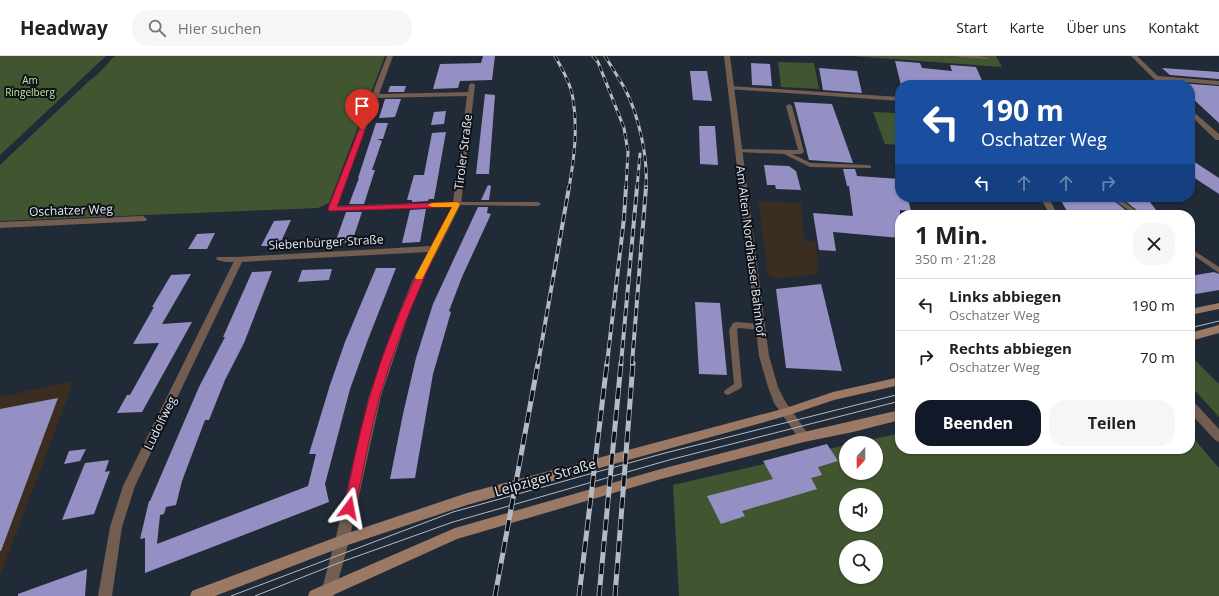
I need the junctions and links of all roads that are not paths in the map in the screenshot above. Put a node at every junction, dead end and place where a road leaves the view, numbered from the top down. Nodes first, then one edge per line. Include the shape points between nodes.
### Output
1 (390, 56) edge
2 (727, 56) edge
3 (959, 56) edge
4 (1134, 56) edge
5 (987, 58) dead end
6 (1156, 78) joint
7 (1188, 80) edge
8 (1195, 80) edge
9 (1219, 82) edge
10 (730, 88) junction
11 (375, 96) junction
12 (895, 100) edge
13 (789, 106) dead end
14 (1195, 116) edge
15 (1219, 138) edge
16 (739, 151) junction
17 (786, 152) junction
18 (869, 167) dead end
19 (1120, 202) edge
20 (457, 204) junction
21 (538, 204) dead end
22 (1132, 210) edge
23 (143, 219) dead end
24 (0, 225) edge
25 (432, 249) junction
26 (1195, 254) edge
27 (239, 258) junction
28 (220, 259) dead end
29 (1219, 271) edge
30 (1219, 306) edge
31 (1195, 311) edge
32 (761, 326) junction
33 (1219, 329) edge
34 (1195, 336) edge
35 (895, 382) edge
36 (728, 392) dead end
37 (1195, 411) edge
38 (786, 412) junction
39 (895, 416) edge
40 (804, 437) junction
41 (1219, 437) edge
42 (342, 541) junction
43 (328, 593) edge
44 (105, 596) edge
45 (197, 596) edge
46 (315, 596) edge

1 - 11 street
2 - 10 street, Am Alten Nordhäuser Bahnhof
3 - 5 lane
4 - 6 street
6 - 7 street
8 - 9 street
10 - 12 lane
10 - 16 street, Am Alten Nordhäuser Bahnhof
11 - 20 street, Tiroler Straße via 471,89
11 - 20 street via 332,209
13 - 17 lane via 801,152
14 - 15 street
16 - 17 lane
16 - 32 street, Am Alten Nordhäuser Bahnhof
17 - 18 lane via 810,165
19 - 22 lane
20 - 21 lane
20 - 25 street, Tiroler Straße
23 - 24 street, Oschatzer Weg
25 - 27 street, Siebenbürger Straße
25 - 42 street, Tiroler Straße via 404,313 375,396
26 - 29 lane
27 - 28 lane, Siebenbürger Straße
27 - 44 street, Ludolfweg via 130,486 116,528
30 - 31 main road
32 - 36 lane via 736,325 733,330 738,386
32 - 38 street, Am Alten Nordhäuser Bahnhof via 764,356 773,387
33 - 34 main road
35 - 38 main road, Leipziger Straße via 833,396
37 - 41 street
38 - 40 street, Am Alten Nordhäuser Bahnhof
38 - 42 main road, Leipziger Straße via 467,499
39 - 40 main road
40 - 43 main road via 661,474 455,534
42 - 43 street, Tiroler Straße
42 - 45 main road, Leipziger Straße
43 - 46 main road

